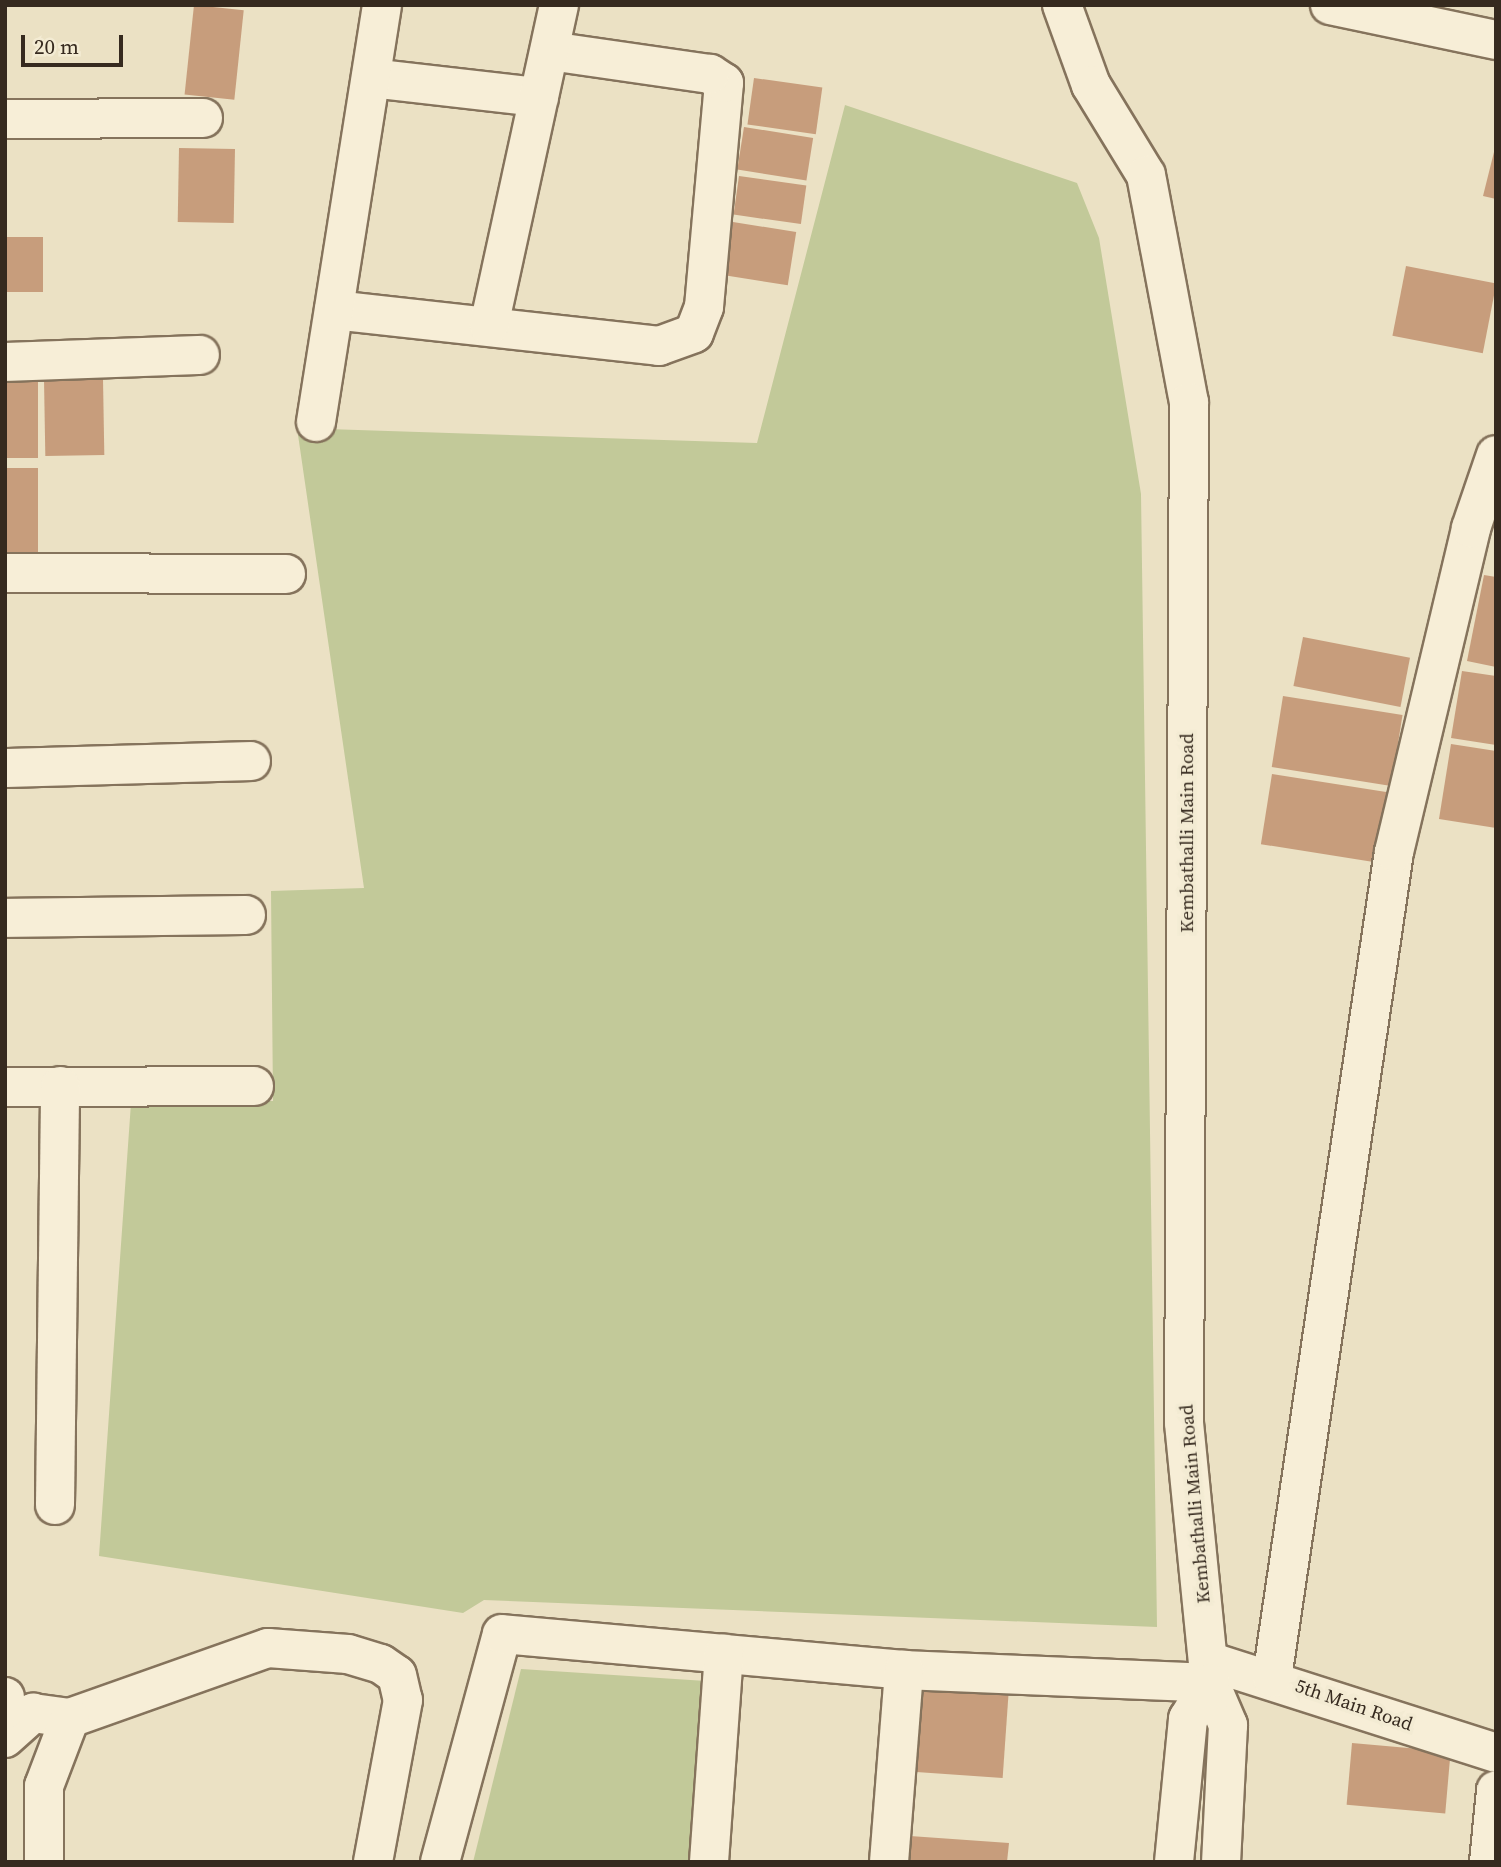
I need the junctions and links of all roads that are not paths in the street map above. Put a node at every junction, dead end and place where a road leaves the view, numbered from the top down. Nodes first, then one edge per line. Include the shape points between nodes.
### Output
1 (382, 5) edge
2 (559, 5) edge
3 (1062, 5) edge
4 (1330, 5) edge
5 (1496, 40) edge
6 (550, 51) junction
7 (371, 78) junction
8 (539, 97) junction
9 (203, 118) dead end
10 (5, 119) edge
11 (334, 310) junction
12 (489, 326) junction
13 (200, 355) dead end
14 (5, 362) edge
15 (316, 422) dead end
16 (1496, 455) edge
17 (5, 573) edge
18 (286, 574) dead end
19 (251, 761) dead end
20 (5, 768) edge
21 (246, 915) dead end
22 (5, 918) edge
23 (60, 1086) junction
24 (254, 1086) dead end
25 (5, 1087) edge
26 (55, 1505) dead end
27 (723, 1654) junction
28 (904, 1670) junction
29 (1210, 1673) junction
30 (1272, 1678) junction
31 (5, 1698) edge
32 (5, 1710) edge
33 (70, 1718) junction
34 (5, 1738) edge
35 (1496, 1753) edge
36 (1496, 1790) edge
37 (44, 1862) edge
38 (373, 1862) edge
39 (440, 1862) edge
40 (709, 1862) edge
41 (889, 1862) edge
42 (1174, 1862) edge
43 (1221, 1862) edge
44 (1489, 1862) edge

1 - 7 street
2 - 6 street
3 - 29 street, Kembathalli Main Road via 1091,85 1146,175 1189,402 1184,1423
4 - 5 street
6 - 8 street
6 - 12 street via 710,74 723,83 704,307 694,333 659,346
7 - 8 street
7 - 11 street
8 - 12 street
9 - 10 street
11 - 12 street
11 - 15 street
13 - 14 street
16 - 30 street via 1471,528 1394,852
17 - 18 street
19 - 20 street
21 - 22 street
23 - 24 street
23 - 25 street
23 - 26 street
27 - 28 street, 5th Main Road
27 - 39 street, 5th Main Road via 502,1634
27 - 40 street
28 - 29 street, 5th Main Road
28 - 41 street
29 - 30 street, 5th Main Road
29 - 42 street via 1188,1719
29 - 43 street, Kembathalli Main Road via 1228,1725
30 - 35 street, 5th Main Road
31 - 32 street
33 - 34 street via 33,1713
33 - 37 street via 44,1786
33 - 38 street via 268,1648 348,1654 381,1664 397,1675 403,1700
36 - 44 street

